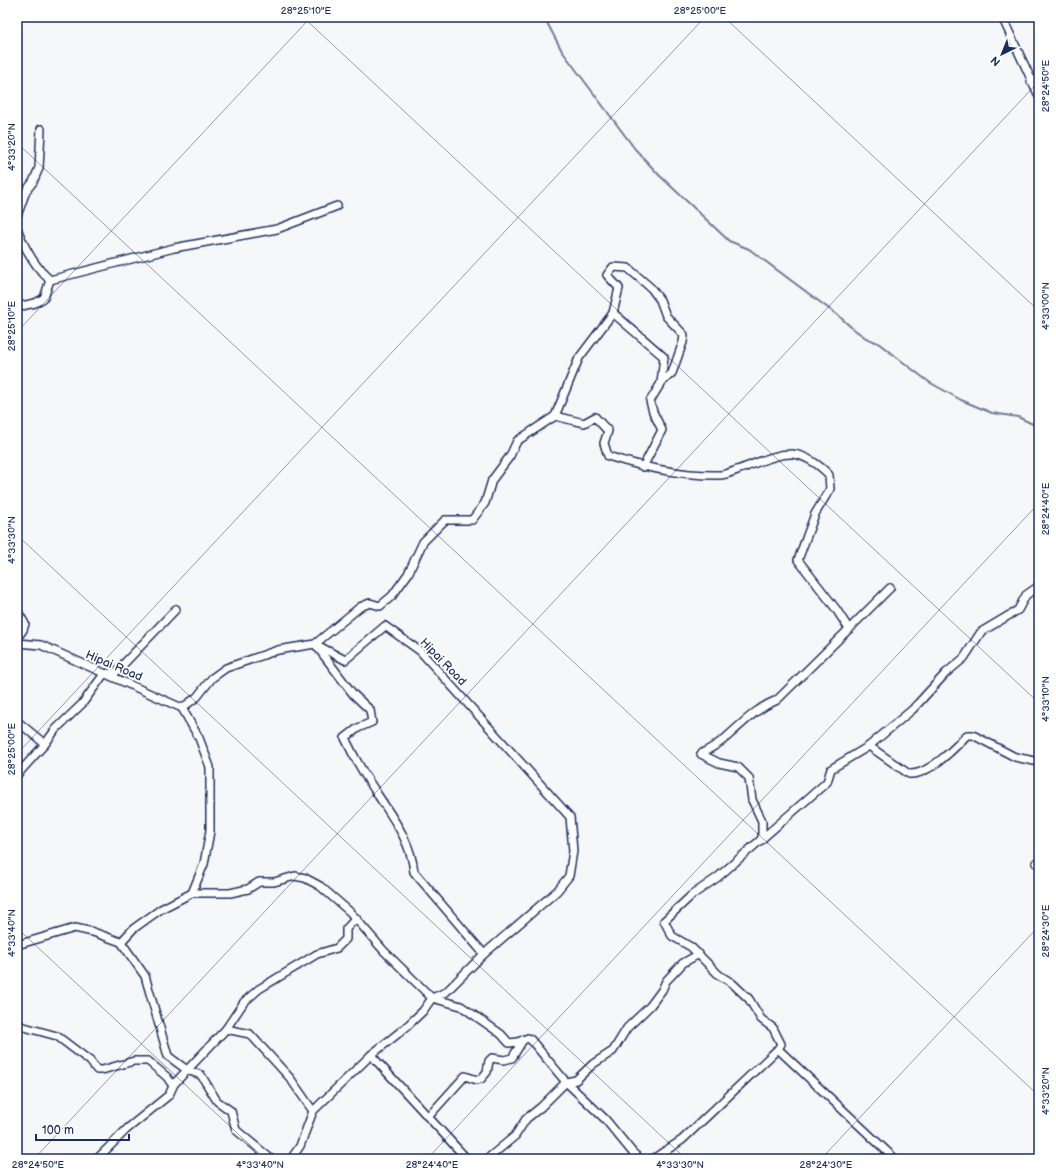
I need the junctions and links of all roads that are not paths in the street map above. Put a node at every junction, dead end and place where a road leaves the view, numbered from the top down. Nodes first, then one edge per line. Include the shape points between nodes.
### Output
1 (1002, 17) edge
2 (1039, 78) edge
3 (1031, 82) junction
4 (1039, 96) edge
5 (41, 129) dead end
6 (337, 206) dead end
7 (17, 216) edge
8 (17, 228) edge
9 (50, 280) junction
10 (17, 307) edge
11 (613, 313) junction
12 (661, 383) junction
13 (555, 416) junction
14 (643, 467) junction
15 (1039, 586) edge
16 (890, 588) dead end
17 (176, 609) dead end
18 (17, 610) edge
19 (849, 629) junction
20 (17, 638) edge
21 (17, 642) edge
22 (315, 644) junction
23 (104, 674) junction
24 (182, 708) junction
25 (17, 721) edge
26 (45, 744) junction
27 (869, 746) junction
28 (1039, 762) edge
29 (17, 775) edge
30 (762, 840) junction
31 (192, 893) junction
32 (356, 918) junction
33 (121, 942) junction
34 (17, 945) edge
35 (484, 954) junction
36 (699, 954) junction
37 (432, 998) junction
38 (17, 1025) edge
39 (226, 1029) junction
40 (524, 1040) junction
41 (778, 1049) junction
42 (371, 1055) junction
43 (187, 1070) junction
44 (566, 1082) junction
45 (174, 1084) junction
46 (313, 1111) junction
47 (428, 1117) junction
48 (97, 1159) edge
49 (271, 1159) edge
50 (291, 1159) edge
51 (467, 1159) edge
52 (487, 1159) edge
53 (640, 1159) edge
54 (653, 1159) edge
55 (895, 1159) edge

1 - 3 street via 1029,72
2 - 3 street
3 - 4 street
5 - 7 street via 40,168 26,191
6 - 9 street via 277,229 174,248
8 - 9 street via 39,271
9 - 10 street via 44,298 35,304
11 - 12 street via 664,357
11 - 12 street via 619,288 607,275 614,267 628,268 651,288 660,300 666,316 684,335 684,342 672,373
11 - 13 street via 579,358
12 - 14 street via 650,401 662,430
13 - 14 street via 584,423 595,417 608,431 604,443 608,456
13 - 22 street via 517,441 510,456 492,480 484,503 472,520 445,520 423,542 408,574 392,596 380,606 370,603 360,607
14 - 19 street via 673,473 722,475 767,459 791,454 811,460 821,467 829,475 830,489 815,514 798,560
15 - 27 street via 1026,595 1018,610 981,632 964,658 946,673 913,709
16 - 19 street
17 - 23 street via 116,672
18 - 20 street via 25,624
19 - 30 street via 777,700 746,718 725,738 701,754 719,763 738,767 749,778 752,800 762,821
21 - 23 street, Hipai Road via 41,646
22 - 24 street via 278,650 226,668 212,678 197,697
22 - 35 street via 353,694 370,710 372,722 345,738 403,834 413,858 414,872
22 - 35 street, Hipai Road via 345,660 385,626 420,651 570,817 573,851 569,876 557,891
23 - 24 street, Hipai Road
23 - 26 street via 82,704
24 - 31 street via 199,738 210,767 210,831 204,864
25 - 26 street
26 - 29 street
27 - 28 street via 909,774 916,775 955,748 967,735 1015,757
27 - 30 street via 831,769 827,782
30 - 36 street via 692,895 664,921 672,936
31 - 32 street via 230,893 248,889 259,882 274,882 295,876 320,886
31 - 33 street via 161,909 133,929
32 - 37 street via 384,951
32 - 39 street via 346,928 346,939 337,948 317,954 259,989 244,1002
33 - 34 street via 75,928
33 - 43 street via 145,976 168,1056
35 - 37 street, Hipai Road via 446,992
36 - 41 street via 719,975 749,999 761,1019 773,1028 781,1044
36 - 44 street via 683,963 666,981 650,1006 627,1028 613,1051 593,1064 576,1080
37 - 40 street via 461,1006 501,1034 509,1043
37 - 42 street, Hipai Road via 423,1011 405,1028
38 - 45 street via 58,1036 98,1070 134,1060 148,1061
39 - 43 street
39 - 46 street via 250,1034 290,1078
40 - 44 street via 531,1040
40 - 47 street via 512,1058 492,1058 481,1080 464,1076
41 - 54 street via 682,1140
41 - 55 street
42 - 46 street, Hipai Road
42 - 47 street
43 - 45 street
43 - 49 street via 201,1075 217,1100 231,1111 236,1130
44 - 52 street via 526,1119 515,1136
44 - 53 street via 605,1119 632,1153
45 - 48 street via 169,1095 126,1129
46 - 50 street via 300,1146
47 - 51 street

